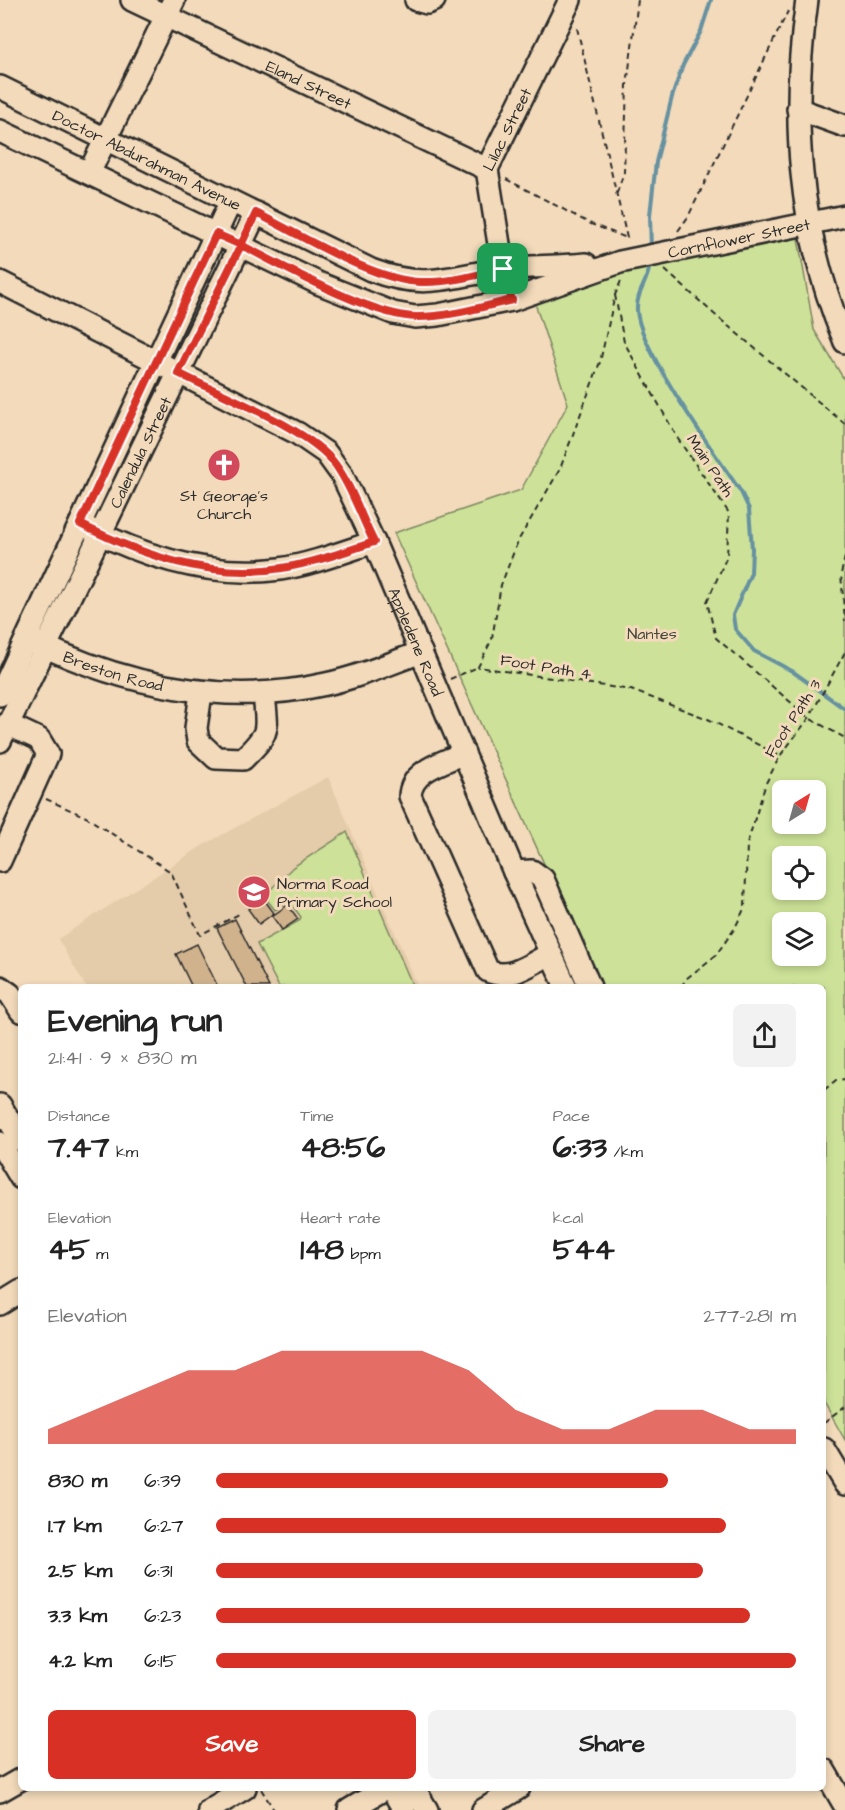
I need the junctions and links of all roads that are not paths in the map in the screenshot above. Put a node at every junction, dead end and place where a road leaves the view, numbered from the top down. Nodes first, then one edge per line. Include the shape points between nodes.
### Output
1 (132, 0) edge
2 (416, 0) edge
3 (434, 0) edge
4 (570, 0) edge
5 (799, 2) edge
6 (170, 8) edge
7 (0, 87) edge
8 (798, 109) junction
9 (845, 126) edge
10 (0, 131) edge
11 (106, 138) junction
12 (487, 169) junction
13 (89, 173) junction
14 (231, 201) junction
15 (256, 213) junction
16 (845, 216) edge
17 (810, 223) junction
18 (216, 234) junction
19 (241, 245) junction
20 (625, 265) junction
21 (503, 269) junction
22 (0, 282) edge
23 (512, 300) junction
24 (845, 341) edge
25 (158, 360) junction
26 (178, 373) junction
27 (80, 524) junction
28 (100, 534) junction
29 (374, 542) junction
30 (36, 642) junction
31 (421, 652) junction
32 (201, 693) junction
33 (264, 693) junction
34 (0, 694) edge
35 (4, 732) edge
36 (464, 753) junction
37 (0, 861) edge
38 (514, 872) junction
39 (550, 954) junction
40 (565, 984) edge
41 (589, 984) edge
42 (0, 987) edge
43 (18, 1006) edge
44 (0, 1105) edge
45 (6, 1145) edge
46 (18, 1171) edge
47 (18, 1294) edge
48 (0, 1304) edge
49 (826, 1454) edge
50 (835, 1478) edge
51 (826, 1773) edge
52 (18, 1781) edge
53 (0, 1791) edge
54 (240, 1791) edge
55 (384, 1791) edge
56 (391, 1791) edge
57 (416, 1791) edge
58 (514, 1791) edge
59 (845, 1806) edge
60 (209, 1810) edge
61 (349, 1810) edge
62 (404, 1810) edge
63 (427, 1810) edge
64 (483, 1810) edge

1 - 6 street, Eland Street
2 - 3 street
4 - 12 street, Lilac Street
5 - 8 street
6 - 11 street
6 - 12 street, Eland Street
7 - 11 street, Doctor Abdurahman Avenue
8 - 9 street
8 - 17 street via 799,163
10 - 13 street
11 - 13 street
11 - 14 street, Doctor Abdurahman Avenue
12 - 21 street, Lilac Street
13 - 18 street
14 - 15 street, Doctor Abdurahman Avenue
14 - 18 street, Calendula Street
15 - 19 street, Calendula Street
15 - 21 street, Doctor Abdurahman Avenue via 396,279 426,282
16 - 17 street, Cornflower Street
17 - 20 street, Cornflower Street via 662,260
17 - 24 street
18 - 19 street
18 - 25 street, Calendula Street
19 - 23 street via 344,295 400,315 438,315
19 - 26 street, Calendula Street
20 - 21 street, Doctor Abdurahman Avenue
20 - 23 street
21 - 23 street, Lilac Street
22 - 25 street, Appledene Road
25 - 26 street, Appledene Road
25 - 27 street, Calendula Street
26 - 28 street, Calendula Street
26 - 29 street, Appledene Road via 318,446 342,475
27 - 28 street
27 - 30 street, Calendula Street
28 - 29 street via 171,561 245,570 290,567
28 - 30 street, Calendula Street
29 - 31 street, Appledene Road
30 - 32 street, Breston Road via 119,675
30 - 34 street, Calendula Street
30 - 35 street, Calendula Street
31 - 33 street, Breston Road via 325,685
31 - 36 street, Appledene Road
32 - 33 street, Breston Road
32 - 33 street via 198,741 216,758 243,759 267,730
35 - 37 street, Calendula Street via 39,739 47,750 47,758
36 - 38 street, Appledene Road
36 - 39 street via 417,776 411,784 410,796 488,971 500,976 511,974
38 - 39 street, Appledene Road
38 - 41 street via 532,871 543,879
39 - 40 street, Appledene Road
42 - 43 street
44 - 45 street
45 - 46 street
47 - 48 street
49 - 50 street
51 - 59 street
52 - 53 street
54 - 60 street
55 - 61 street
56 - 62 street
57 - 63 street
58 - 64 street

